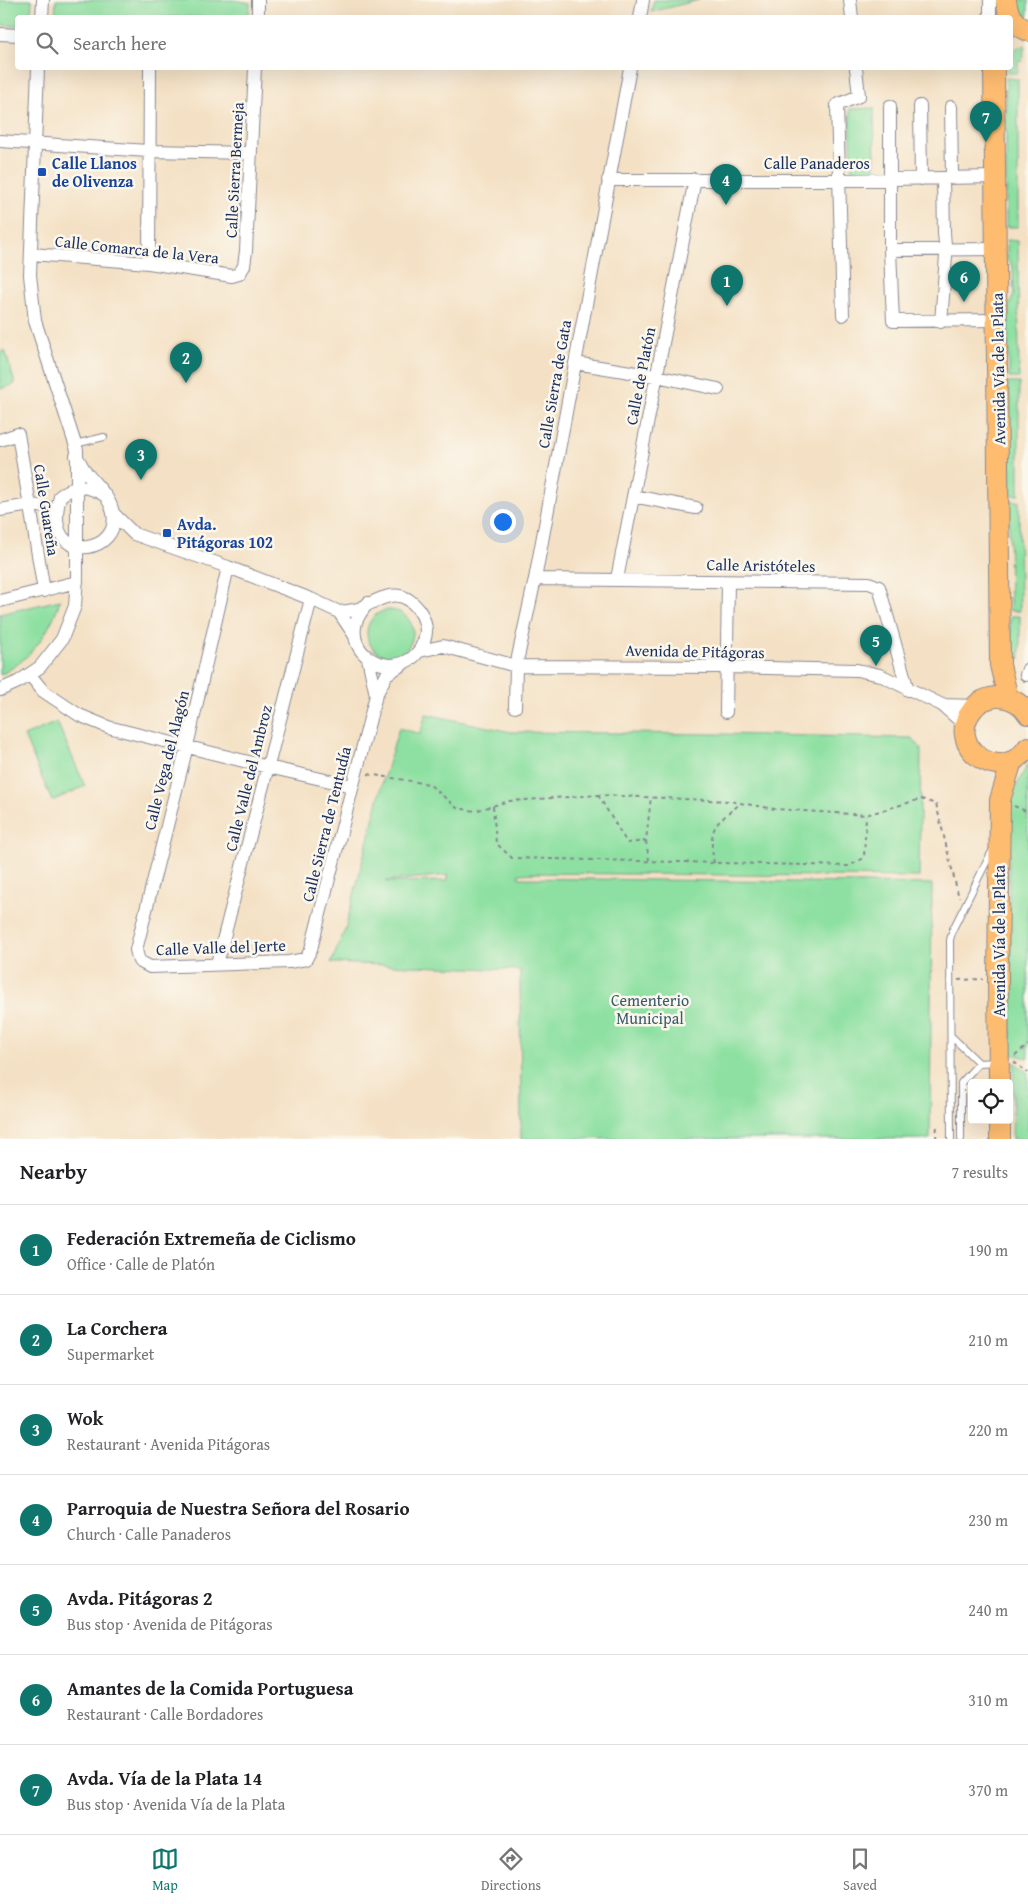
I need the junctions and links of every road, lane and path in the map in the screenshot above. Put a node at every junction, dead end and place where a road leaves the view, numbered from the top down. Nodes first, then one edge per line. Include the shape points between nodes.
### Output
1 (43, 0) edge
2 (258, 0) edge
3 (644, 0) edge
4 (850, 0) edge
5 (42, 15) edge
6 (258, 15) edge
7 (641, 15) edge
8 (852, 15) edge
9 (1013, 22) edge
10 (0, 34) edge
11 (1021, 34) edge
12 (15, 35) edge
13 (38, 70) edge
14 (150, 70) edge
15 (255, 70) edge
16 (630, 70) edge
17 (856, 70) edge
18 (995, 70) edge
19 (890, 106) dead end
20 (920, 106) dead end
21 (951, 107) dead end
22 (0, 141) edge
23 (36, 143) junction
24 (148, 151) junction
25 (251, 153) junction
26 (996, 177) junction
27 (947, 178) junction
28 (695, 179) junction
29 (921, 179) junction
30 (608, 180) junction
31 (840, 180) junction
32 (890, 180) junction
33 (946, 249) junction
34 (996, 249) junction
35 (890, 250) junction
36 (31, 254) junction
37 (148, 263) junction
38 (240, 274) joint
39 (843, 315) dead end
40 (997, 320) junction
41 (941, 322) junction
42 (575, 363) junction
43 (657, 377) junction
44 (718, 389) dead end
45 (104, 437) dead end
46 (0, 440) edge
47 (75, 450) junction
48 (76, 487) junction
49 (104, 495) junction
50 (60, 496) junction
51 (633, 496) junction
52 (30, 506) junction
53 (47, 507) junction
54 (696, 508) dead end
55 (0, 510) edge
56 (114, 514) junction
57 (57, 516) junction
58 (134, 534) junction
59 (104, 540) junction
60 (77, 548) junction
61 (228, 566) junction
62 (535, 579) junction
63 (617, 579) junction
64 (77, 582) junction
65 (728, 582) junction
66 (44, 591) junction
67 (311, 599) junction
68 (0, 601) edge
69 (368, 603) junction
70 (339, 612) junction
71 (426, 626) junction
72 (355, 636) junction
73 (443, 646) junction
74 (420, 650) junction
75 (368, 658) junction
76 (403, 664) junction
77 (1000, 665) junction
78 (516, 666) junction
79 (726, 667) junction
80 (30, 675) junction
81 (0, 690) edge
82 (908, 690) junction
83 (376, 695) junction
84 (1008, 698) junction
85 (981, 702) junction
86 (942, 705) junction
87 (515, 707) dead end
88 (726, 712) dead end
89 (1028, 714) edge
90 (965, 731) junction
91 (186, 746) junction
92 (1028, 747) edge
93 (983, 760) junction
94 (1012, 762) junction
95 (268, 768) junction
96 (356, 772) junction
97 (352, 786) junction
98 (598, 795) junction
99 (651, 797) junction
100 (1000, 800) junction
101 (741, 803) junction
102 (493, 806) junction
103 (866, 815) junction
104 (646, 841) junction
105 (1000, 848) junction
106 (649, 861) junction
107 (714, 863) junction
108 (962, 910) junction
109 (306, 959) joint
110 (139, 961) joint
111 (218, 964) junction
112 (998, 979) junction
113 (950, 980) junction
114 (951, 1036) junction
115 (1028, 1045) edge
116 (999, 1062) junction
117 (979, 1063) junction
118 (1028, 1073) edge
119 (999, 1079) edge
120 (1000, 1124) edge
121 (937, 1125) dead end
122 (936, 1139) edge
123 (951, 1139) edge
124 (961, 1139) edge
125 (1000, 1139) edge

1 - 5 street
2 - 6 street
3 - 7 street
4 - 8 street
9 - 11 main road
10 - 12 street
13 - 23 street
14 - 24 street
15 - 25 street, Calle Sierra Bermeja
16 - 30 street, Calle Sierra de Gata
17 - 31 street via 859,96 837,105
18 - 26 main road, Avenida Vía de la Plata
19 - 32 street
20 - 29 street
21 - 27 street
22 - 23 street
23 - 24 street
23 - 36 street
24 - 25 street
24 - 37 street
25 - 38 street, Calle Sierra Bermeja via 246,251
26 - 27 street, Calle Panaderos
26 - 34 main road, Avenida Vía de la Plata
27 - 29 street, Calle Panaderos
27 - 33 street
28 - 30 street, Calle Panaderos
28 - 31 street, Calle Panaderos
28 - 43 street, Calle de Platón
29 - 32 street, Calle Panaderos
30 - 42 street, Calle Sierra de Gata
31 - 32 street, Calle Panaderos
31 - 39 street
32 - 35 street
33 - 34 street
33 - 35 street
33 - 41 street
34 - 40 main road, Avenida Vía de la Plata
35 - 41 street via 893,321
36 - 37 street, Calle Comarca de la Vera
36 - 47 street via 35,321
37 - 38 street, Calle Comarca de la Vera via 232,276
40 - 41 street
40 - 77 main road, Avenida Vía de la Plata
42 - 43 street
42 - 62 street, Calle Sierra de Gata
43 - 44 street
43 - 51 street, Calle de Platón
45 - 47 lane
46 - 52 street, Calle Guareña via 18,434
47 - 48 street
47 - 49 street via 85,471 102,488
48 - 49 street via 95,489
48 - 50 street
48 - 60 street
49 - 56 street
50 - 53 street
50 - 57 street
51 - 54 street
51 - 63 street, Calle de Platón
52 - 53 street
52 - 55 street
52 - 66 street, Calle Guareña
53 - 57 street
56 - 58 street
56 - 59 street via 112,527
57 - 60 street via 62,536
58 - 59 street
58 - 61 street
59 - 60 street via 90,548
60 - 64 street
61 - 67 street
61 - 91 street, Calle Vega del Alagón
62 - 63 street, Calle Aristóteles
62 - 78 street, Calle Sierra de Gata
63 - 65 street, Calle Aristóteles
64 - 66 street
64 - 80 street via 75,606 62,640
65 - 79 street
65 - 82 street, Calle Aristóteles via 867,583 879,587
66 - 68 street
67 - 70 street
67 - 95 street, Calle Valle del Ambroz
69 - 70 street via 356,610
69 - 71 street via 386,596 405,598 415,605
69 - 72 street via 360,612
70 - 72 street
71 - 73 street
71 - 74 street
72 - 75 street
73 - 74 street, Avenida de Pitágoras
73 - 78 street, Avenida de Pitágoras
74 - 76 street
75 - 76 street via 385,666
75 - 83 street, Calle Sierra de Tentudía
76 - 83 street, Calle Sierra de Tentudía via 387,674
77 - 84 main road, Avenida Vía de la Plata
77 - 85 main road, Avenida Vía de la Plata
78 - 79 street, Avenida de Pitágoras
78 - 87 street, Calle Sierra de Gata
79 - 82 street, Avenida de Pitágoras via 857,670 880,676
79 - 88 street
80 - 81 street
80 - 91 street via 43,691 78,715
82 - 86 street, Avenida de Pitágoras
83 - 96 street, Calle Sierra de Tentudía
84 - 85 main road
84 - 89 main road
85 - 86 street
85 - 90 main road, Avenida Vía de la Plata via 967,719
86 - 90 street via 958,719
90 - 93 main road, Avenida Vía de la Plata via 969,748
91 - 95 street
91 - 110 street, Calle Vega del Alagón via 136,950
92 - 94 main road
93 - 94 main road via 1001,764
93 - 100 main road, Avenida Vía de la Plata via 993,776
94 - 100 main road, Avenida Vía de la Plata
95 - 97 street
95 - 111 street, Calle Valle del Ambroz
96 - 97 street, Calle Sierra de Tentudía
96 - 102 path via 429,784 457,808 475,811
97 - 109 street, Calle Sierra de Tentudía
98 - 99 path
98 - 102 path via 509,801
98 - 104 path via 628,843
99 - 101 path
99 - 104 path
100 - 105 main road, Avenida Vía de la Plata
101 - 103 path via 775,809
101 - 107 path via 718,822 710,840
102 - 106 path via 496,843 512,858
103 - 107 path via 864,858 850,866
103 - 108 path via 921,799 936,804
104 - 106 path
105 - 108 lane via 994,848
105 - 112 main road, Avenida Vía de la Plata
106 - 107 path
108 - 113 lane via 950,940
109 - 111 street, Calle Valle del Jerte
110 - 111 street, Calle Valle del Jerte via 150,967
112 - 113 path
112 - 116 main road, Avenida Vía de la Plata
113 - 114 lane
114 - 117 lane
114 - 123 lane
115 - 118 path via 1011,1060
116 - 117 lane
116 - 119 main road, Avenida Vía de la Plata
117 - 124 lane via 962,1083
120 - 125 main road
121 - 122 path

